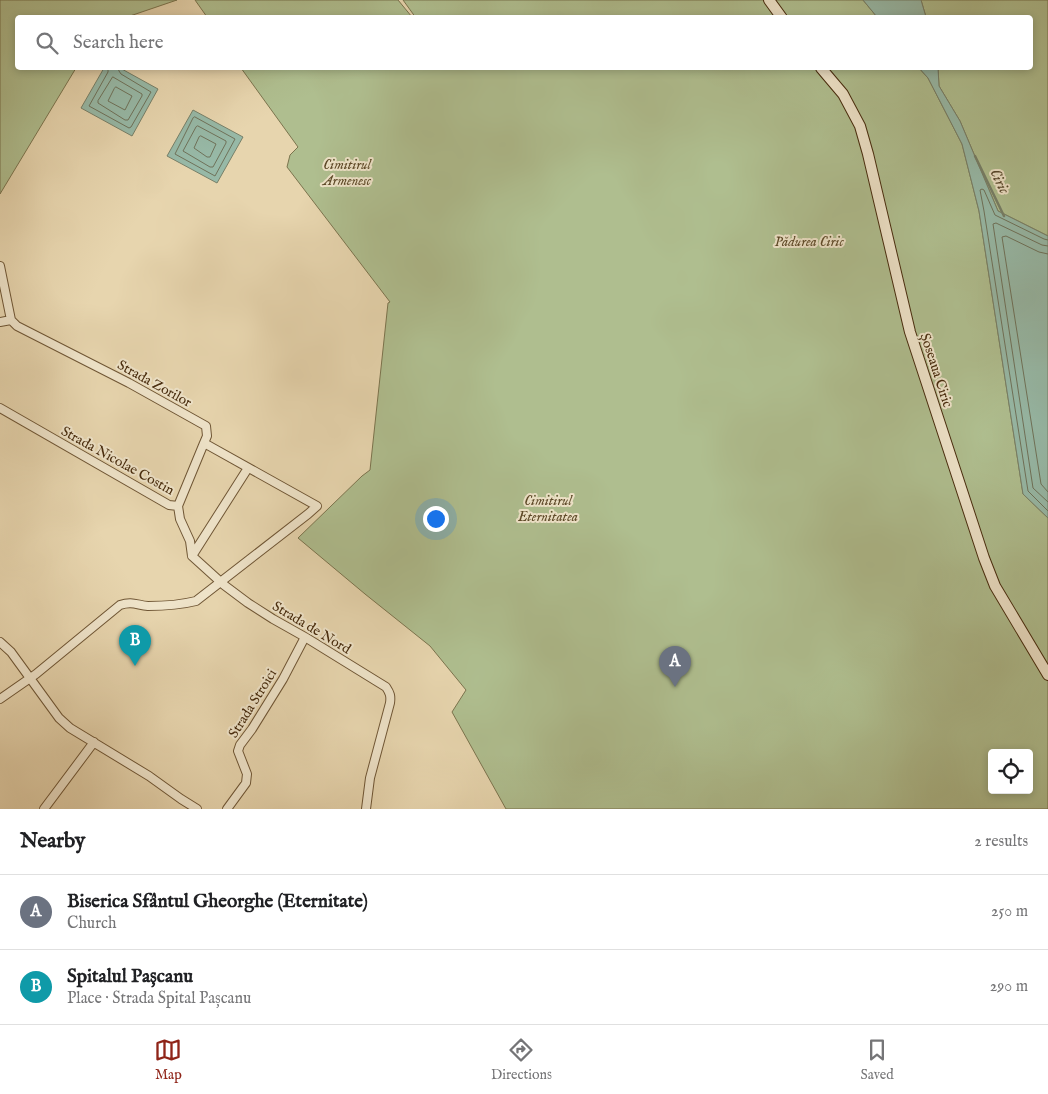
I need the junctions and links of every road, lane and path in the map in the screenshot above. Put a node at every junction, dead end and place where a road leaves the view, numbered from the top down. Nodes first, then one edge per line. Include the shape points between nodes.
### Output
1 (769, 0) edge
2 (780, 15) edge
3 (823, 70) edge
4 (0, 266) edge
5 (12, 320) junction
6 (0, 322) edge
7 (0, 408) edge
8 (204, 443) junction
9 (248, 468) junction
10 (178, 506) junction
11 (192, 556) junction
12 (221, 582) junction
13 (305, 637) junction
14 (0, 642) edge
15 (1048, 675) edge
16 (31, 678) junction
17 (0, 699) edge
18 (94, 742) junction
19 (44, 809) edge
20 (197, 809) edge
21 (227, 809) edge
22 (366, 809) edge

1 - 2 street
3 - 15 street, Șoseaua Ciric via 843,94 860,126 910,332 984,558 995,586
4 - 5 street
5 - 6 street
5 - 8 street, Strada Zorilor via 17,326 206,426
7 - 10 street, Strada Nicolae Costin via 169,505
8 - 9 street
8 - 10 street
9 - 11 street
9 - 12 street via 317,506
10 - 11 street, Strada Nicolae Costin
11 - 12 street, Strada de Nord
12 - 13 street, Strada de Nord via 248,603
12 - 16 street via 196,601 179,605 146,606 127,602 120,605
13 - 21 street, Strada Stroici via 240,745 238,751 247,774 246,783
13 - 22 street, Strada de Nord via 386,687 390,694
14 - 16 street
16 - 17 street
16 - 18 street via 59,718
18 - 19 street
18 - 20 street

